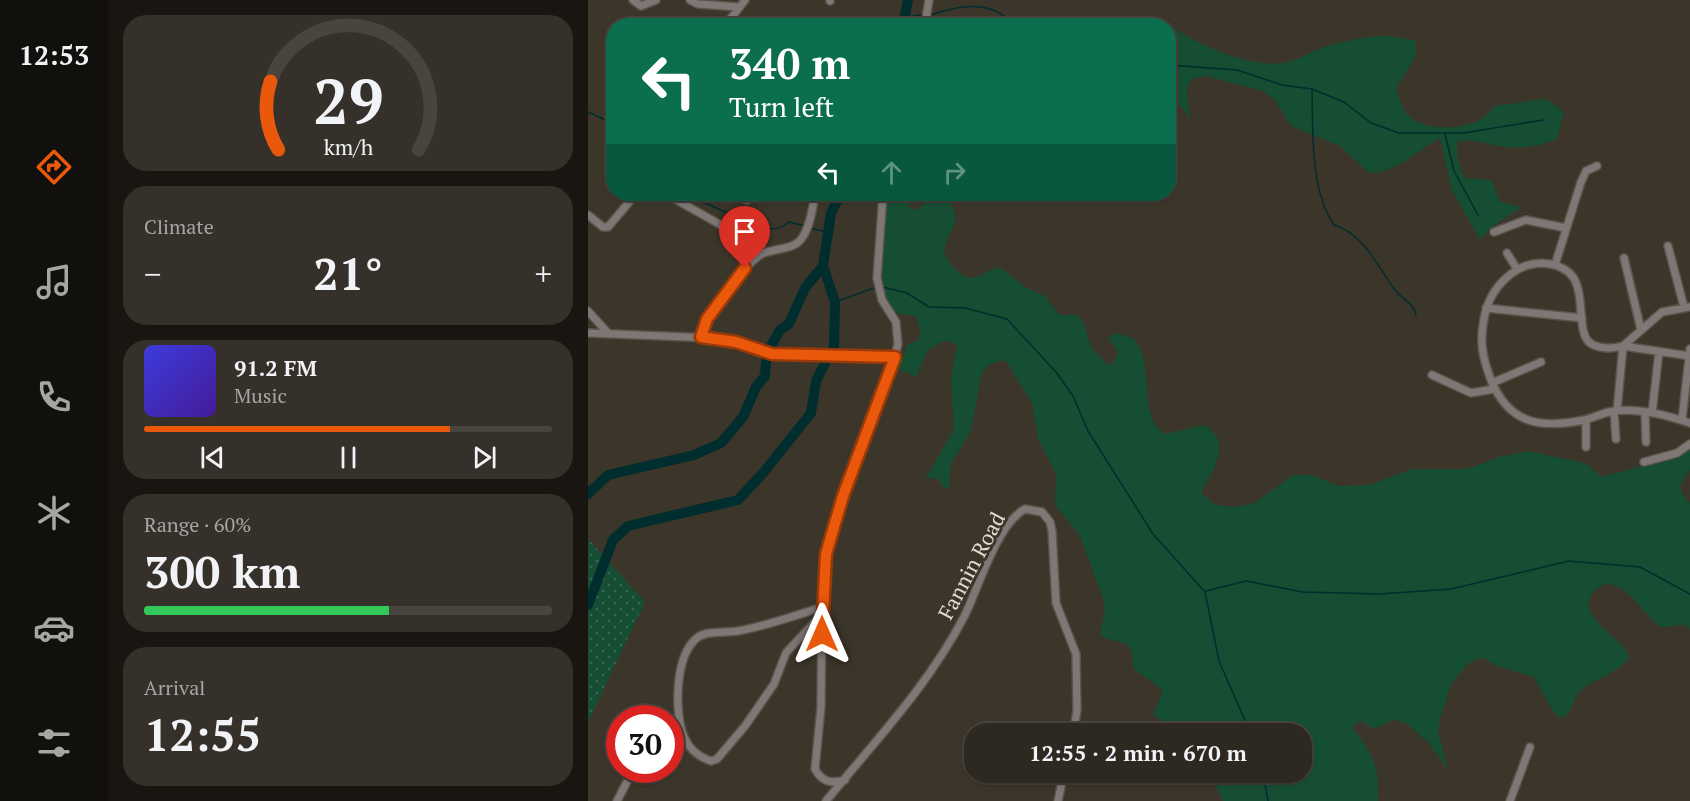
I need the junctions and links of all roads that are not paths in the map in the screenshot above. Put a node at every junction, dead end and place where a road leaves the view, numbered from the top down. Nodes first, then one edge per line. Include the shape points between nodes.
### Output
1 (633, 0) edge
2 (656, 0) edge
3 (690, 0) edge
4 (745, 0) edge
5 (929, 0) edge
6 (739, 7) junction
7 (731, 18) edge
8 (926, 18) edge
9 (1597, 166) dead end
10 (630, 201) edge
11 (677, 201) edge
12 (813, 201) edge
13 (882, 201) edge
14 (588, 215) edge
15 (1566, 228) junction
16 (1494, 232) dead end
17 (1668, 246) dead end
18 (1507, 253) dead end
19 (1624, 258) dead end
20 (753, 259) junction
21 (1555, 265) junction
22 (1517, 269) junction
23 (1687, 307) edge
24 (1486, 308) junction
25 (588, 312) edge
26 (1582, 318) junction
27 (1641, 330) junction
28 (588, 333) edge
29 (609, 334) junction
30 (701, 337) junction
31 (1623, 346) junction
32 (1659, 352) junction
33 (1690, 354) edge
34 (895, 357) junction
35 (1541, 362) dead end
36 (1432, 375) dead end
37 (1493, 386) junction
38 (1615, 411) junction
39 (1649, 412) junction
40 (1586, 420) junction
41 (1682, 420) junction
42 (1690, 423) edge
43 (1617, 439) dead end
44 (1646, 442) dead end
45 (1690, 444) edge
46 (1586, 447) dead end
47 (1644, 462) dead end
48 (822, 610) junction
49 (678, 705) edge
50 (1075, 723) edge
51 (684, 737) edge
52 (1530, 747) dead end
53 (845, 780) junction
54 (626, 783) edge
55 (1062, 783) edge
56 (617, 801) edge
57 (826, 801) edge
58 (1058, 801) edge
59 (1510, 801) edge

1 - 2 street via 641,6
3 - 6 street
4 - 6 street
5 - 8 street
6 - 7 street
9 - 15 street via 1583,175
10 - 14 street via 608,227
11 - 20 street via 735,233
12 - 20 street via 802,239
13 - 34 street via 877,278 882,300 896,322
15 - 16 street via 1526,220
15 - 21 street
17 - 23 street
18 - 22 street
19 - 27 street
20 - 30 street via 707,319
21 - 22 street via 1532,263
21 - 26 street via 1574,278
22 - 24 street via 1497,289
23 - 27 street via 1662,312
24 - 26 street
24 - 37 street via 1481,354
25 - 29 street
26 - 31 street via 1583,334 1591,344
27 - 31 street
28 - 29 street
29 - 30 street
30 - 34 street via 736,342 770,353
31 - 32 street
31 - 38 street
32 - 33 street
32 - 39 street
33 - 41 street
34 - 48 street via 840,505 826,554
35 - 37 street
36 - 37 street via 1471,393
37 - 40 street via 1507,408 1535,423
38 - 39 street
38 - 40 street
38 - 43 street
39 - 41 street
39 - 44 street
40 - 46 street
41 - 42 street
45 - 47 street via 1679,452
48 - 49 street via 738,631 699,636 679,677
48 - 51 street via 790,648 774,684 717,759 711,761 694,754
48 - 53 street via 821,707 815,769 825,781
50 - 53 street, Fannin Road via 1077,659 1056,603 1050,522 1042,512 1025,509 1016,515 998,542 964,616 927,680
52 - 59 street
53 - 57 street
54 - 56 street
55 - 58 street

